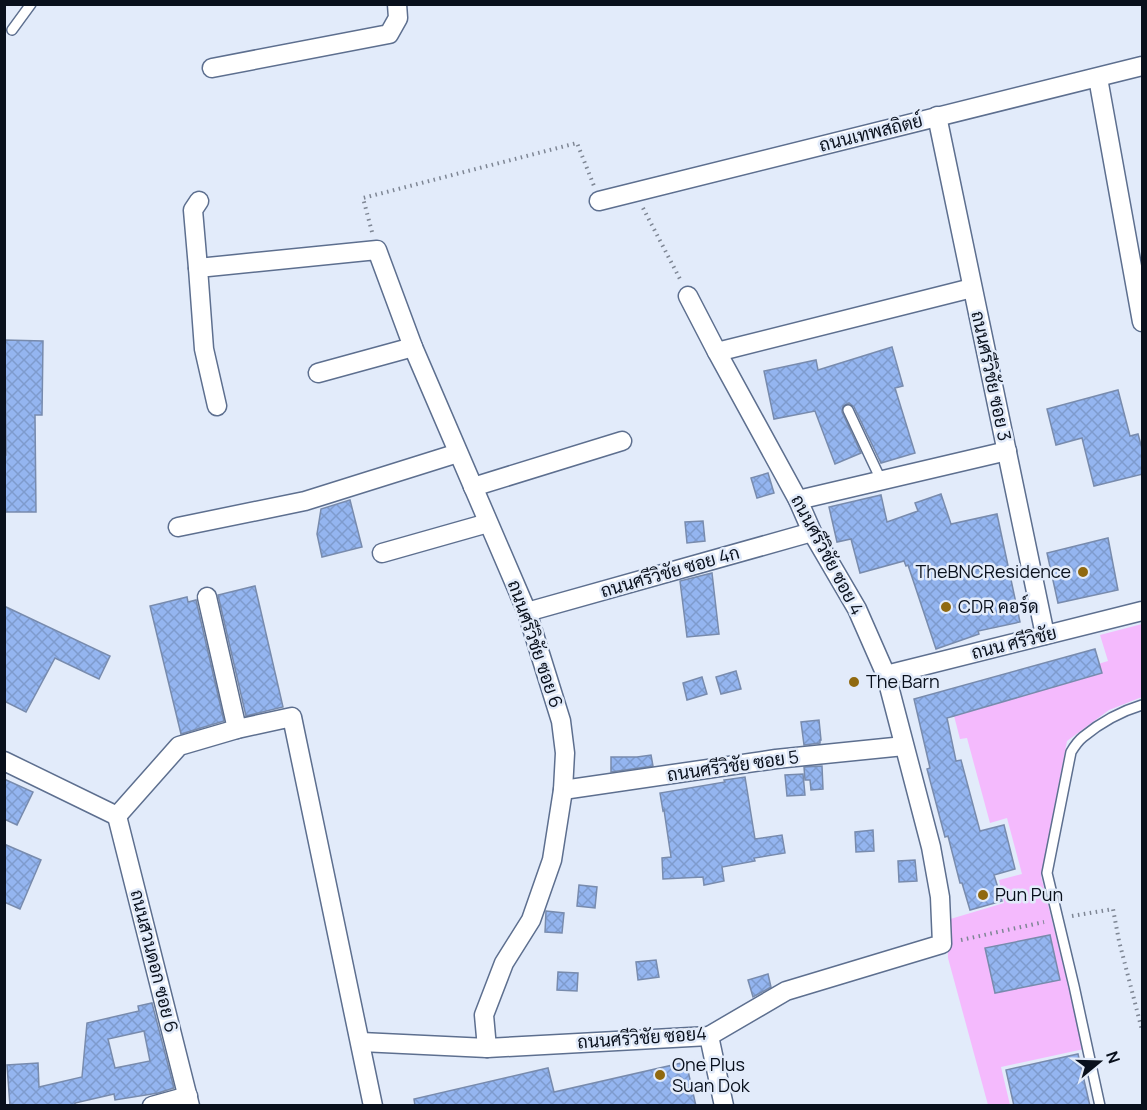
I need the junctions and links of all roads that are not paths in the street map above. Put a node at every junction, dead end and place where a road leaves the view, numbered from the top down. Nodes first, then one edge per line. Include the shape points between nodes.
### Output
1 (32, 4) edge
2 (396, 4) edge
3 (12, 30) dead end
4 (1143, 66) edge
5 (212, 68) dead end
6 (1098, 78) junction
7 (937, 116) junction
8 (199, 201) dead end
9 (599, 201) road end
10 (198, 268) junction
11 (972, 288) junction
12 (688, 296) road end
13 (1143, 322) edge
14 (412, 347) junction
15 (717, 352) junction
16 (318, 373) dead end
17 (217, 406) dead end
18 (848, 410) dead end
19 (621, 441) dead end
20 (1007, 451) junction
21 (458, 453) junction
22 (881, 480) junction
23 (473, 487) junction
24 (798, 500) junction
25 (489, 523) junction
26 (178, 527) dead end
27 (812, 532) junction
28 (382, 553) dead end
29 (207, 597) dead end
30 (1143, 611) edge
31 (527, 612) junction
32 (1045, 635) junction
33 (886, 675) junction
34 (1143, 705) edge
35 (237, 729) junction
36 (904, 746) junction
37 (4, 761) edge
38 (563, 790) junction
39 (117, 816) junction
40 (942, 944) joint
41 (709, 1036) junction
42 (361, 1042) junction
43 (487, 1048) junction
44 (189, 1101) edge
45 (152, 1106) edge
46 (374, 1106) edge
47 (724, 1106) edge
48 (1100, 1106) edge

1 - 3 lane
2 - 5 street via 398,18 390,34
4 - 6 street, ถนนเทพสถิตย์
6 - 7 street, ถนนเทพสถิตย์
6 - 13 street
7 - 9 street, ถนนเทพสถิตย์
7 - 11 street, ถนนศรีวิชัย ซอย 3
8 - 10 street via 193,210
10 - 14 street, ถนนศรีวิชัย ซอย 6 via 377,250
10 - 17 street via 204,349
11 - 15 street
11 - 20 street, ถนนศรีวิชัย ซอย 3
12 - 15 street, ถนนศรีวิชัย ซอย 4
14 - 16 street
14 - 21 street, ถนนศรีวิชัย ซอย 6
15 - 24 street, ถนนศรีวิชัย ซอย 4
18 - 22 lane
19 - 23 street
20 - 22 street
20 - 32 street, ถนนศรีวิชัย ซอย 3
21 - 23 street, ถนนศรีวิชัย ซอย 6
21 - 26 street via 305,501
22 - 24 street
23 - 25 street, ถนนศรีวิชัย ซอย 6
24 - 27 street, ถนนศรีวิชัย ซอย 4
25 - 28 street
25 - 31 street, ถนนศรีวิชัย ซอย 6
27 - 31 street, ถนนศรีวิชัย ซอย 4ก
27 - 33 street, ถนนศรีวิชัย ซอย 4 via 857,609
29 - 35 street
30 - 32 street, ถนน ศรีวิชัย
31 - 38 street, ถนนศรีวิชัย ซอย 6 via 561,722 565,753
32 - 33 street, ถนน ศรีวิชัย
33 - 36 street, ถนนศรีวิชัย ซอย 4
34 - 48 lane via 1095,728 1071,752 1047,873
35 - 39 street via 179,746
35 - 42 street via 292,717
36 - 38 street, ถนนศรีวิชัย ซอย 5 via 776,759
36 - 40 street, ถนนศรีวิชัย ซอย 4 via 933,857
37 - 39 street
38 - 43 street, ถนนศรีวิชัย ซอย 6 via 552,860 531,920 504,963 484,1015
39 - 44 street, ถนนสวนดอก ซอย 6
40 - 41 street, ถนนศรีวิชัย ซอย4 via 786,991
41 - 43 street, ถนนศรีวิชัย ซอย4
41 - 47 street
42 - 43 street, ถนนศรีวิชัย ซอย4
42 - 46 street
44 - 45 street

